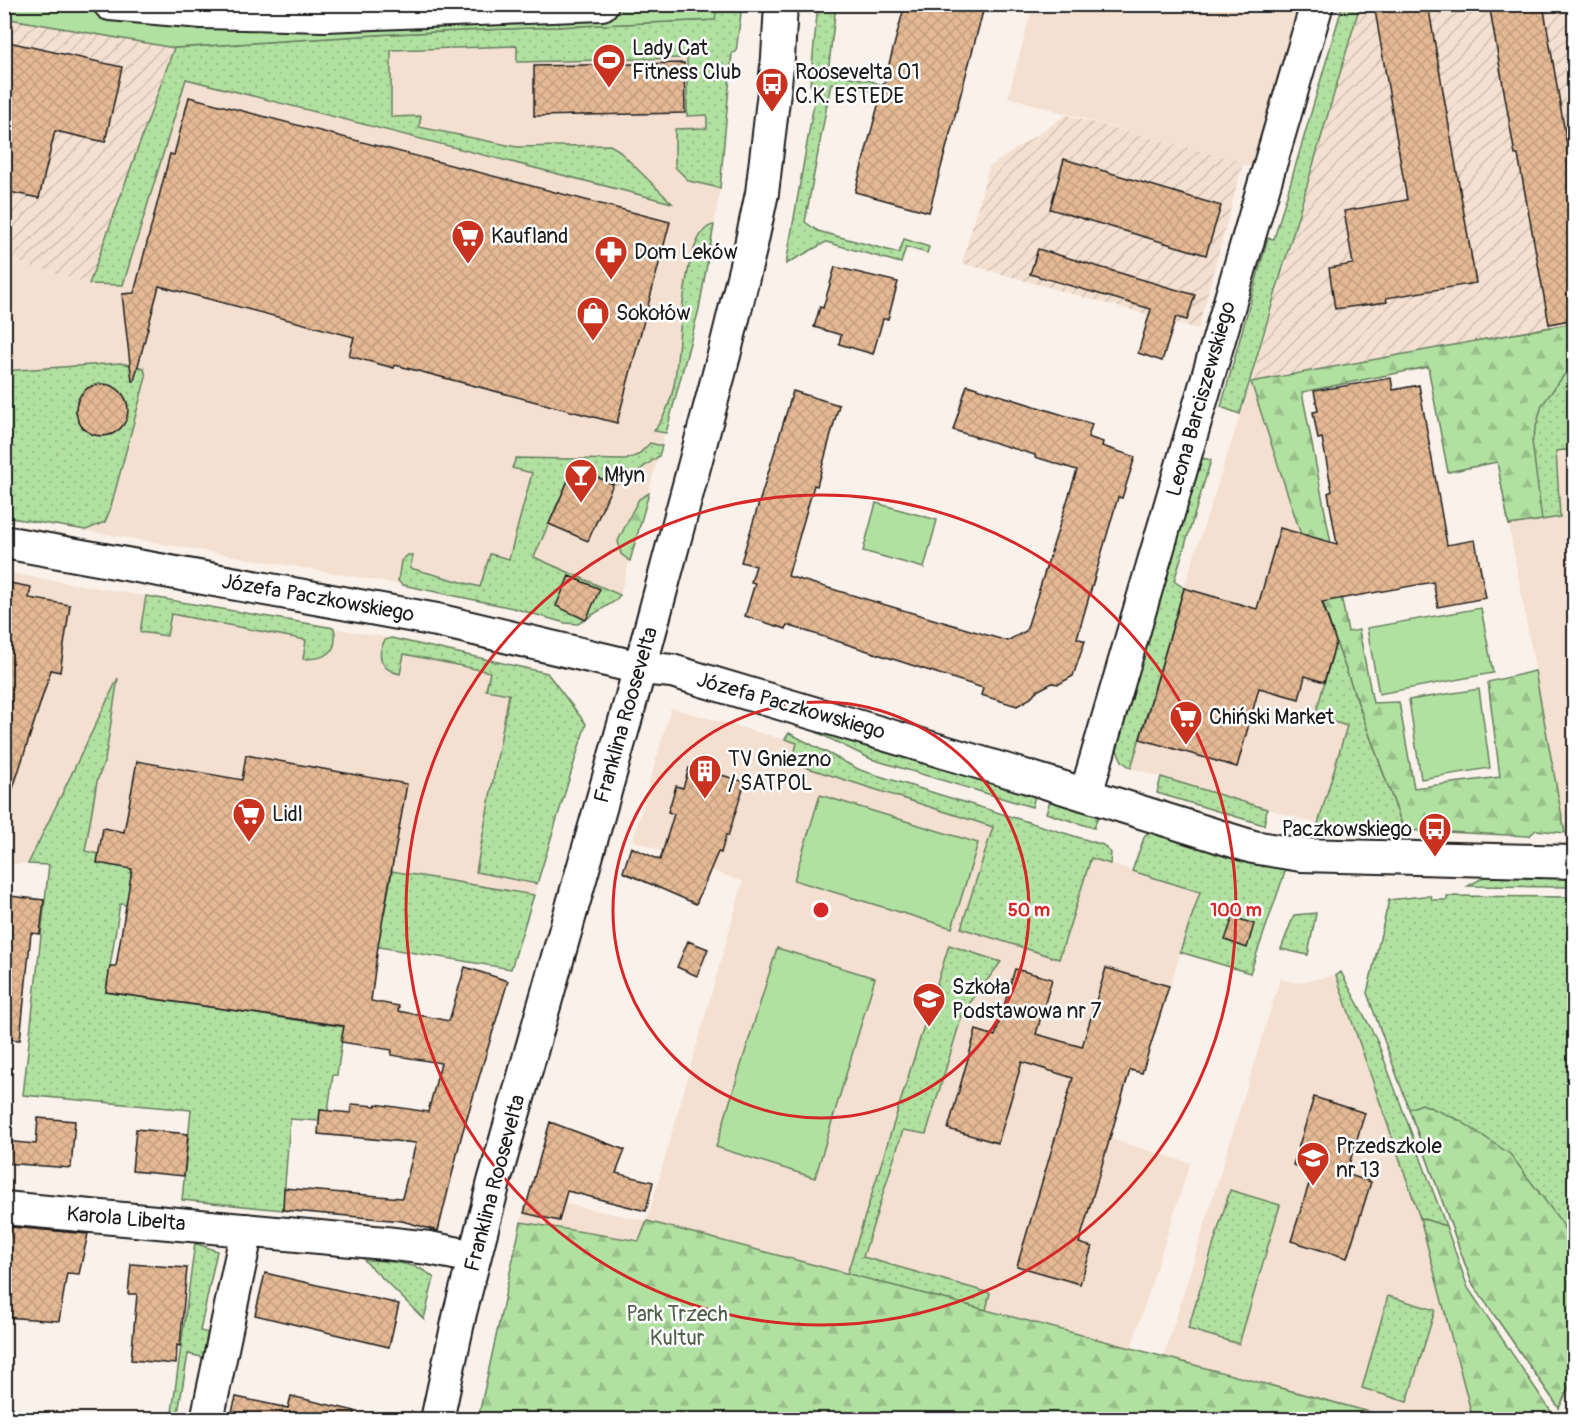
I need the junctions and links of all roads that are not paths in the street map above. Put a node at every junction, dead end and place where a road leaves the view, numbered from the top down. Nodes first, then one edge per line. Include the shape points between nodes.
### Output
1 (110, 4) edge
2 (602, 4) edge
3 (781, 4) edge
4 (1317, 4) edge
5 (4, 542) edge
6 (640, 668) junction
7 (1086, 794) junction
8 (1575, 862) edge
9 (4, 1208) edge
10 (247, 1230) junction
11 (474, 1257) junction
12 (207, 1419) edge
13 (437, 1419) edge

1 - 2 street via 202,12 324,15
3 - 6 street, Franklina Roosevelta via 762,194 724,355
4 - 7 street, Leona Barciszewskiego
5 - 6 street, Józefa Paczkowskiego via 437,620
6 - 7 street, Józefa Paczkowskiego via 672,671
6 - 11 street, Franklina Roosevelta
7 - 8 street, Józefa Paczkowskiego via 1253,847 1301,855
9 - 10 street, Karola Libelta
10 - 11 street, Karola Libelta via 429,1248
10 - 12 street
11 - 13 street, Franklina Roosevelta

